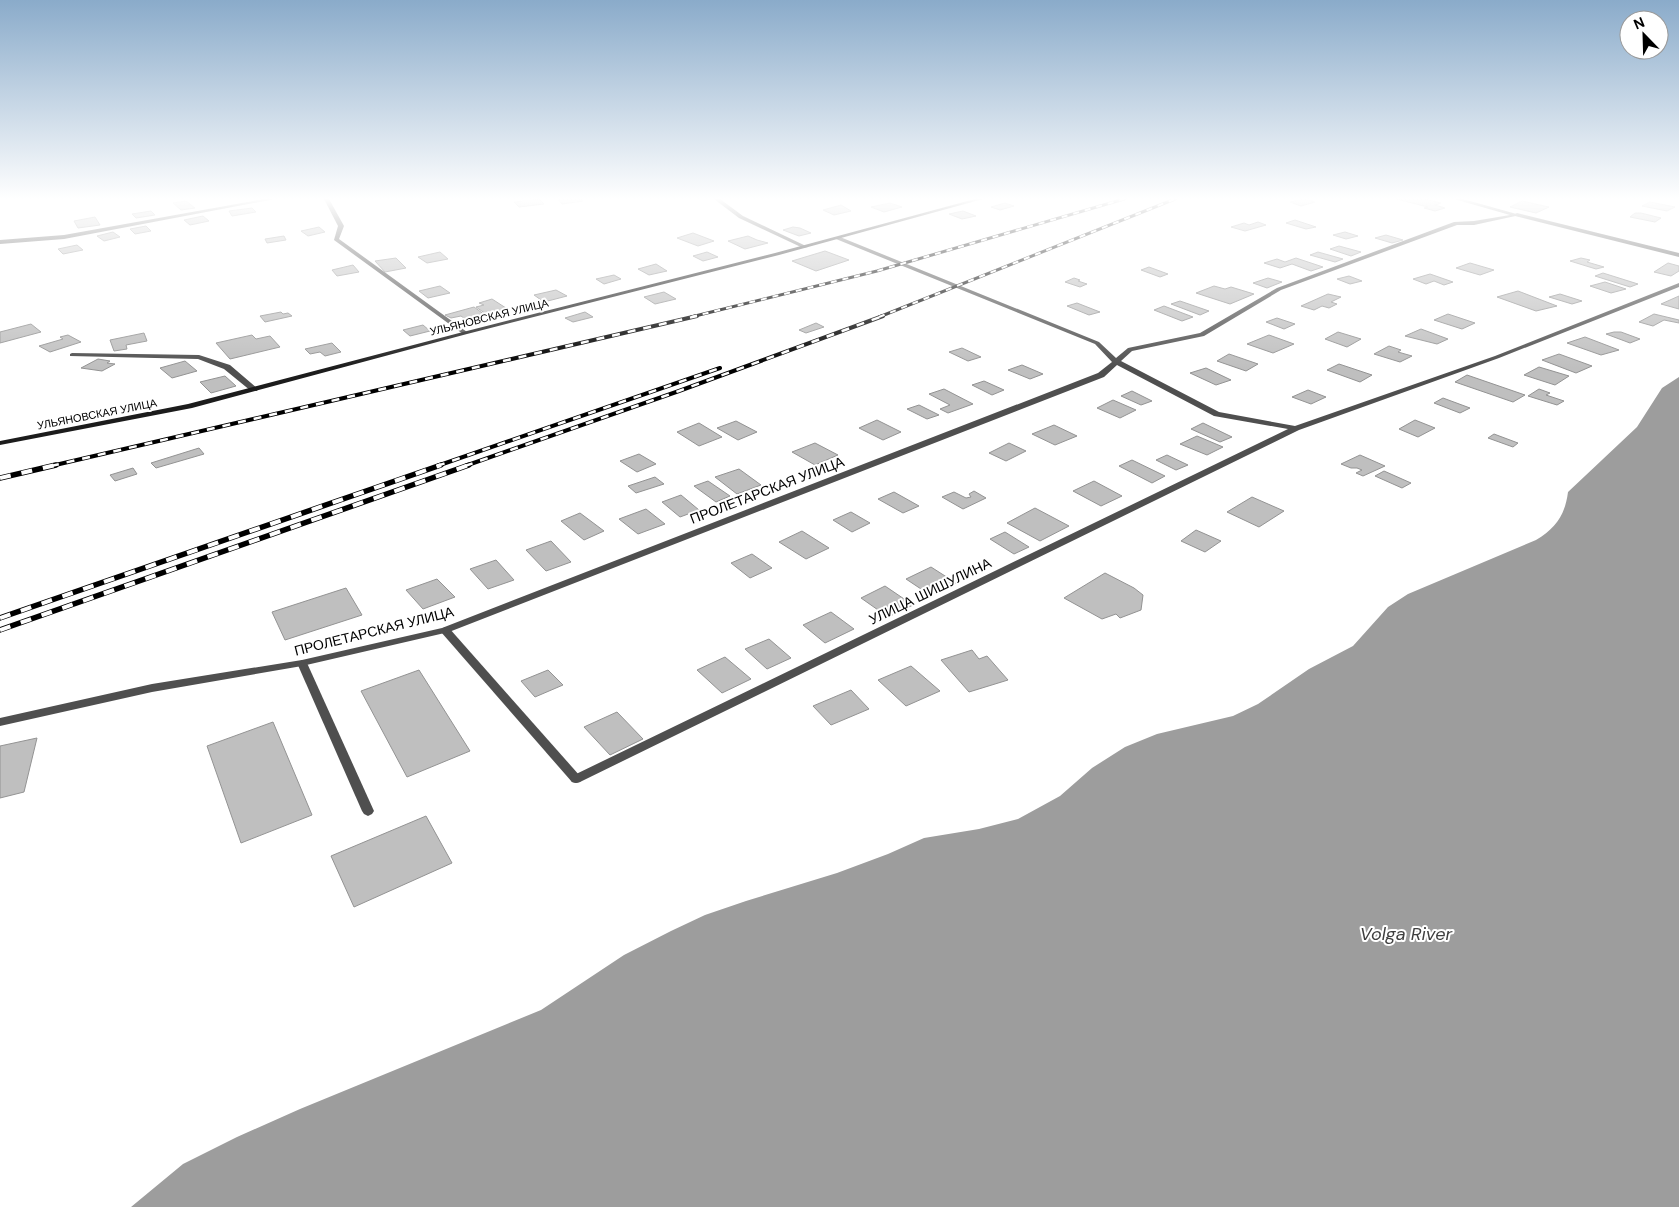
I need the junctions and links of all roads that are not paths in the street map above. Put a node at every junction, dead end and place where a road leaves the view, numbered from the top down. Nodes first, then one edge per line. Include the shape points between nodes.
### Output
1 (358, 255) edge
2 (772, 255) edge
3 (881, 255) edge
4 (1369, 255) edge
5 (1679, 285) edge
6 (465, 333) junction
7 (72, 355) dead end
8 (1115, 361) junction
9 (254, 389) junction
10 (1296, 428) junction
11 (0, 443) edge
12 (445, 630) junction
13 (302, 663) junction
14 (0, 722) edge
15 (368, 811) dead end

1 - 6 street
2 - 6 main road, УЛЬЯНОВСКАЯ УЛИЦА
3 - 8 street via 1097,344
4 - 8 street, ПРОЛЕТАРСКАЯ УЛИЦА via 1279,289 1202,335 1130,349
5 - 10 street, УЛИЦА ШИШУЛИНА via 1497,357
6 - 9 main road, УЛЬЯНОВСКАЯ УЛИЦА
7 - 9 street via 199,357 228,367
8 - 10 street via 1217,414
8 - 12 street, ПРОЛЕТАРСКАЯ УЛИЦА via 1101,374
9 - 11 main road, УЛЬЯНОВСКАЯ УЛИЦА via 190,406
10 - 12 street, УЛИЦА ШИШУЛИНА via 576,780
12 - 13 street, ПРОЛЕТАРСКАЯ УЛИЦА
13 - 14 street, ПРОЛЕТАРСКАЯ УЛИЦА via 152,688
13 - 15 street

